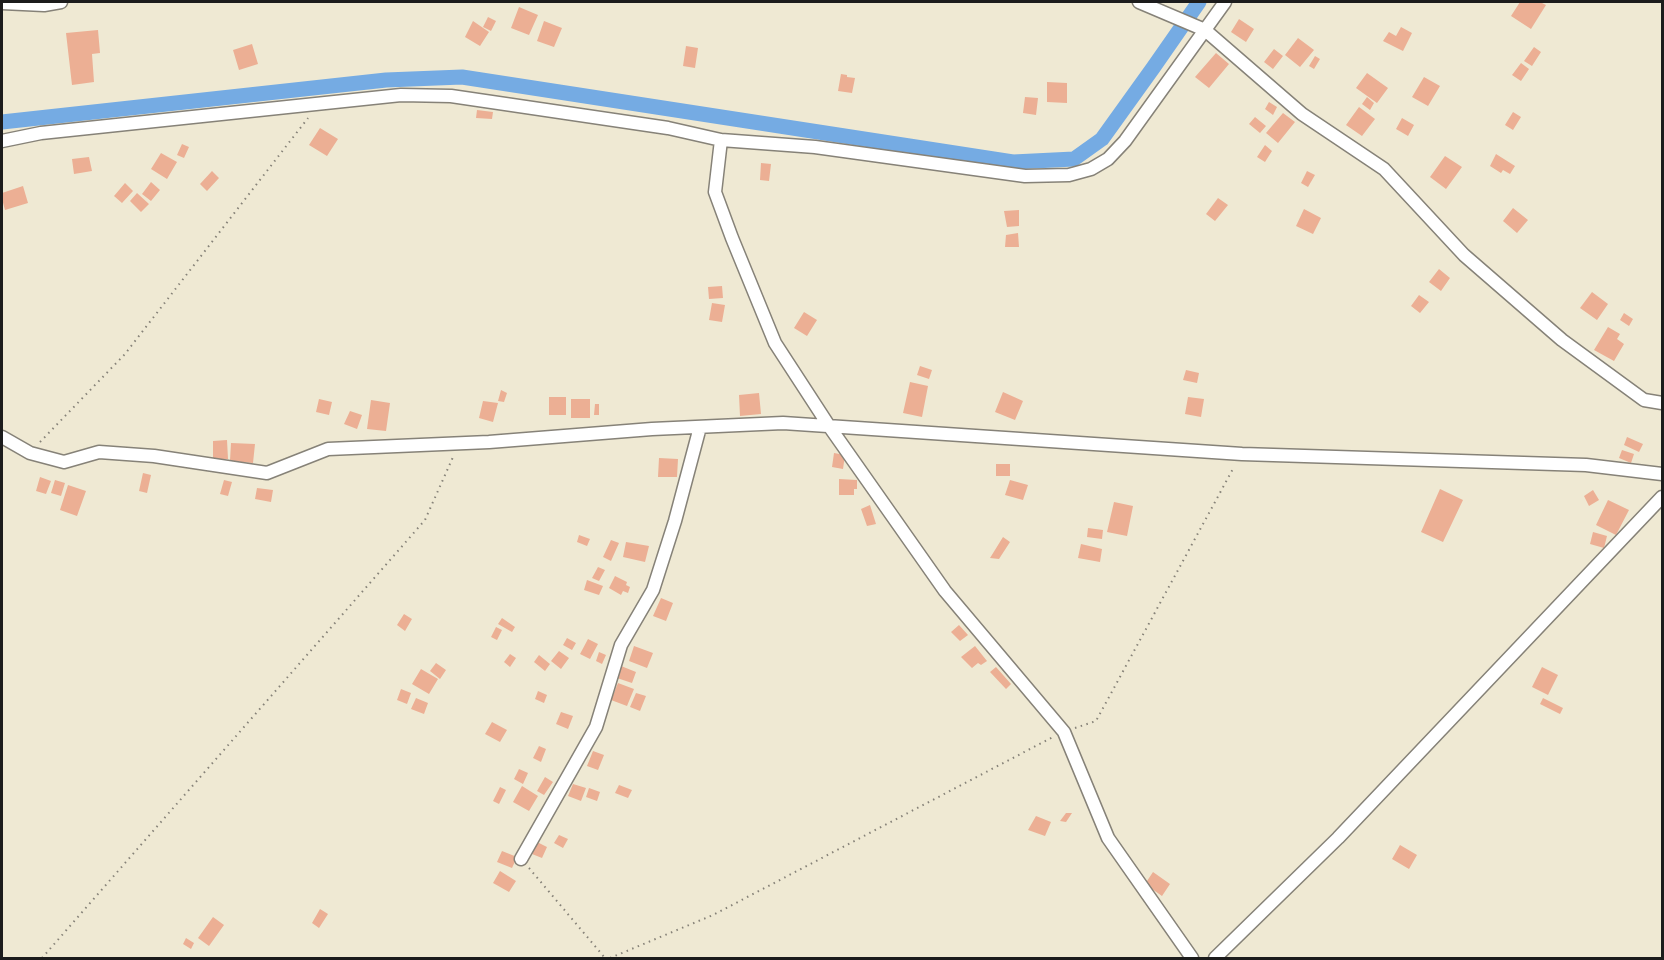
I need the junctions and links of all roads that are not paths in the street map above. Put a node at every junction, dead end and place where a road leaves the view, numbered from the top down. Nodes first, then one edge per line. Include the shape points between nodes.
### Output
1 (61, 2) edge
2 (1139, 2) edge
3 (1225, 2) edge
4 (2, 3) edge
5 (1204, 30) junction
6 (721, 140) junction
7 (2, 141) edge
8 (1662, 403) edge
9 (829, 426) junction
10 (700, 427) junction
11 (2, 437) edge
12 (1662, 474) edge
13 (1662, 497) edge
14 (521, 859) road end
15 (1192, 958) edge
16 (1215, 958) edge

1 - 4 street
2 - 5 street
3 - 5 street
5 - 6 street via 1125,141 1108,159 1069,176 1025,176 815,147
5 - 8 street via 1302,114 1384,169 1464,255 1562,340 1644,400
6 - 7 street via 668,128 451,96 401,95 41,133
6 - 9 street via 715,192 732,238 776,343
9 - 10 street via 783,423
9 - 12 street via 1242,454 1586,465
9 - 15 street via 945,591 1064,732 1107,838
10 - 11 street via 328,449 267,473 99,452 64,462 30,453
10 - 14 street via 653,590 621,645 596,727
13 - 16 street via 1338,838

